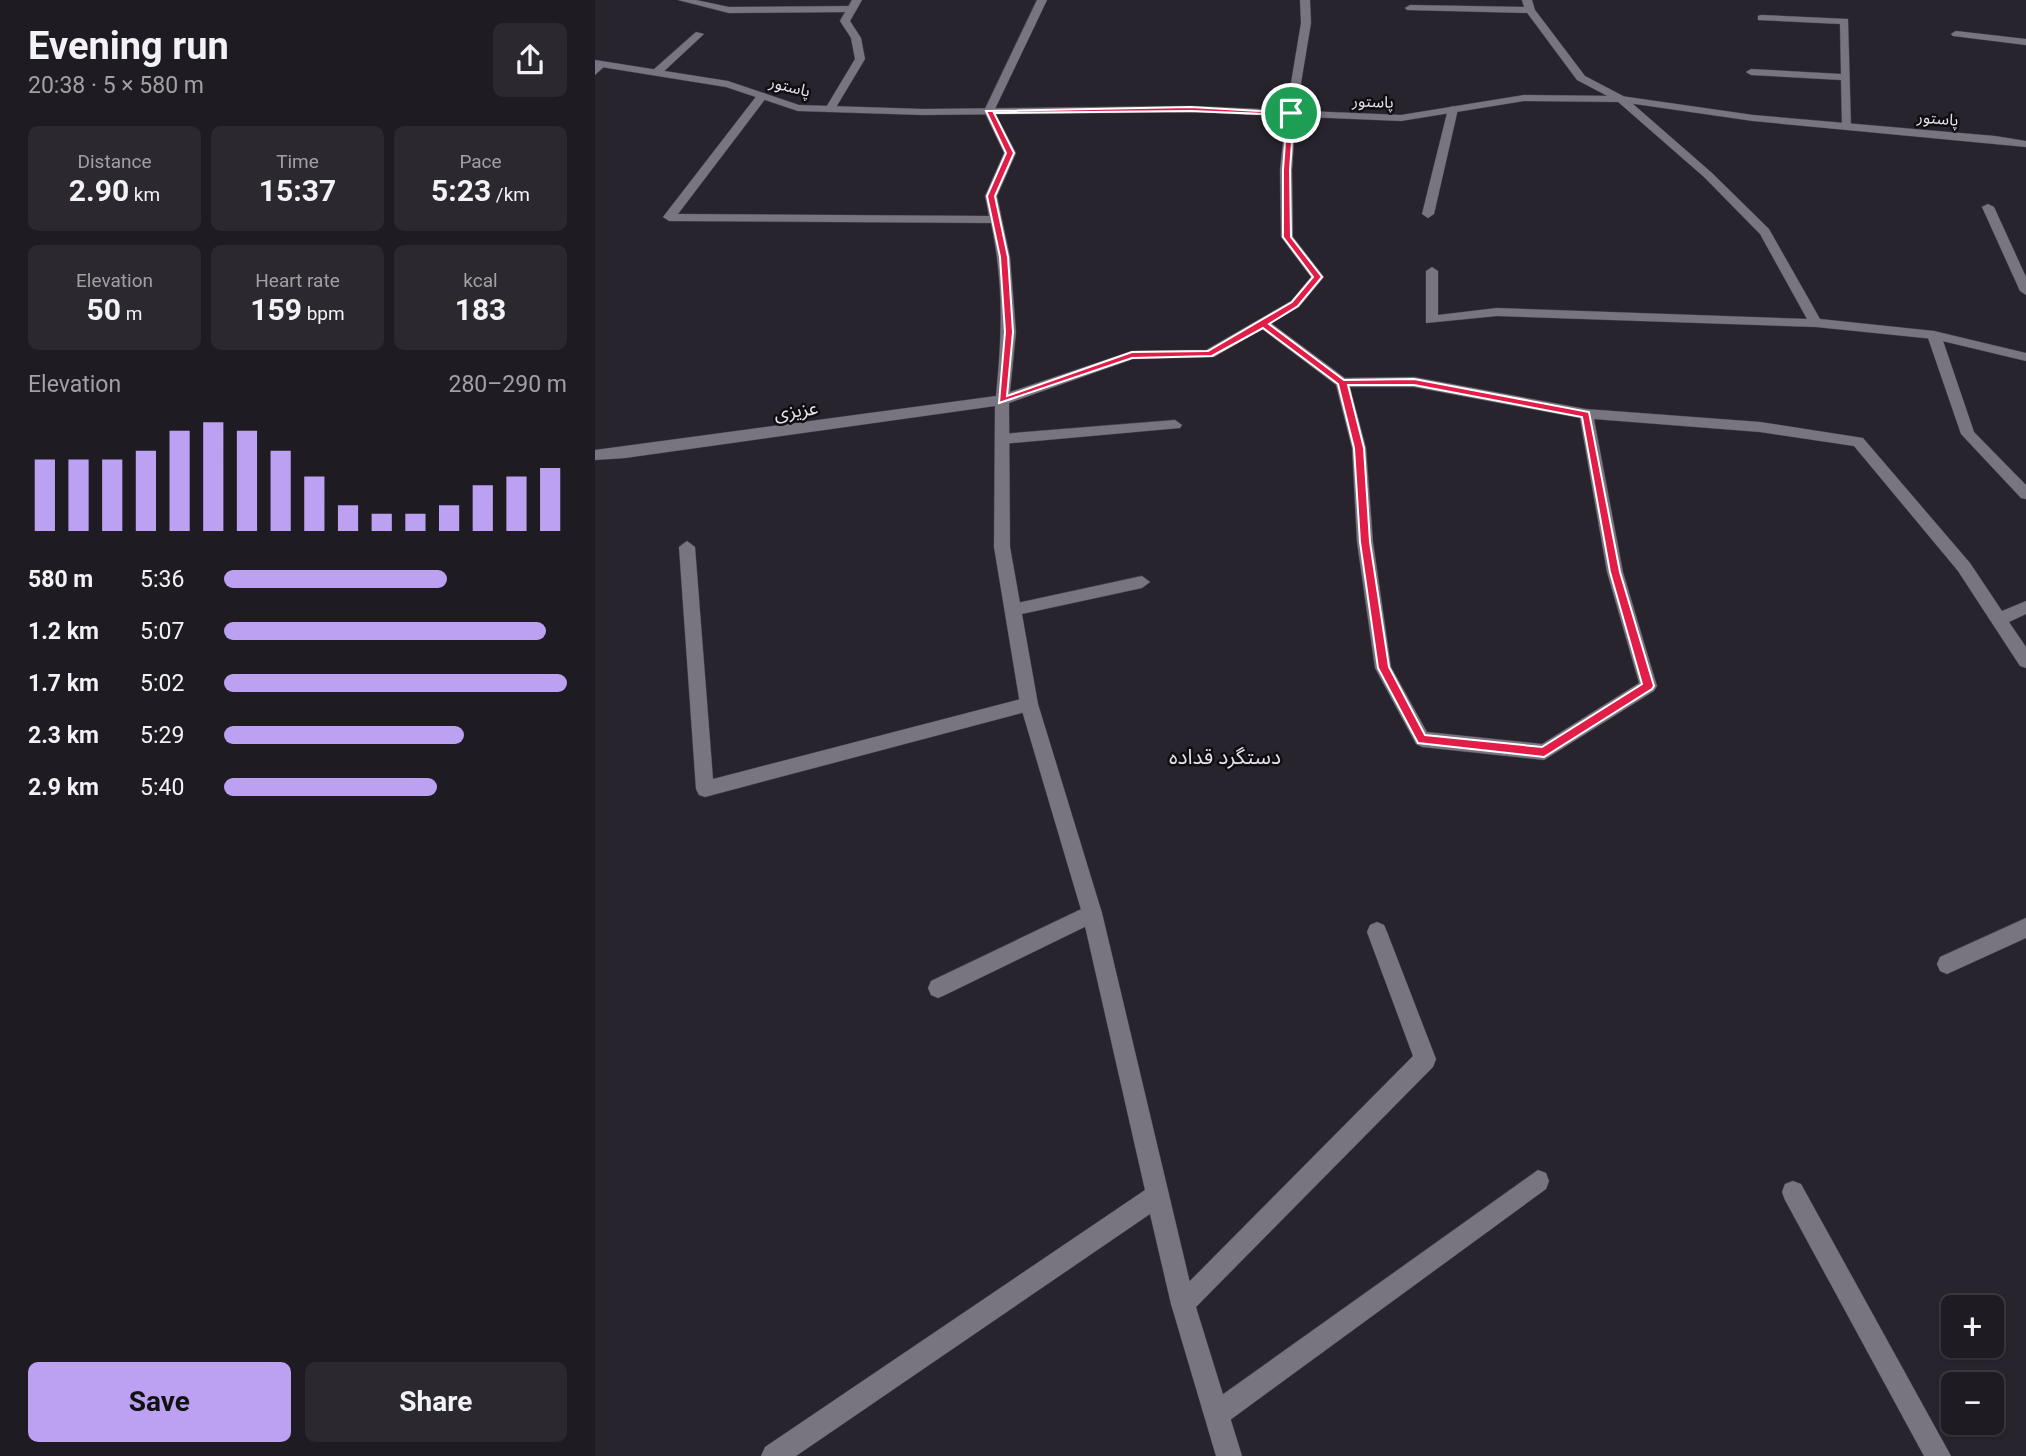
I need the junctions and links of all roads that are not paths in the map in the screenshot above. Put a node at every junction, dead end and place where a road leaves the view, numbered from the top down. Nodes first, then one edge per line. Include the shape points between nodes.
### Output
1 (683, 0) edge
2 (1042, 0) edge
3 (1305, 0) edge
4 (854, 4) edge
5 (1528, 5) edge
6 (1410, 8) dead end
7 (1761, 18) dead end
8 (699, 34) dead end
9 (1956, 34) dead end
10 (2026, 42) edge
11 (597, 67) edge
12 (1751, 72) dead end
13 (656, 73) junction
14 (1846, 77) junction
15 (762, 96) junction
16 (1621, 99) junction
17 (830, 109) junction
18 (1453, 109) junction
19 (989, 111) junction
20 (1291, 113) junction
21 (1847, 126) junction
22 (2026, 144) edge
23 (1988, 206) dead end
24 (1428, 214) dead end
25 (996, 220) junction
26 (1432, 271) dead end
27 (2026, 291) edge
28 (1815, 323) junction
29 (1263, 324) junction
30 (1934, 335) junction
31 (2026, 357) edge
32 (1342, 383) junction
33 (1002, 401) junction
34 (1586, 414) junction
35 (1175, 425) dead end
36 (1002, 439) junction
37 (595, 455) edge
38 (2026, 494) edge
39 (687, 547) dead end
40 (1142, 582) dead end
41 (2026, 607) edge
42 (1013, 610) junction
43 (1999, 620) junction
44 (2026, 661) edge
45 (1029, 704) junction
46 (1092, 913) junction
47 (2026, 928) edge
48 (1377, 932) dead end
49 (1947, 964) dead end
50 (938, 988) dead end
51 (1538, 1181) dead end
52 (1793, 1192) dead end
53 (1158, 1195) junction
54 (1183, 1304) junction
55 (1217, 1414) junction
56 (774, 1456) edge
57 (1229, 1456) edge
58 (1938, 1456) edge

1 - 4 street via 729,10
2 - 19 street
3 - 20 street via 1306,23
4 - 17 street via 845,21 856,38 860,59
5 - 6 street
5 - 16 street via 1581,78
7 - 14 street via 1845,21
8 - 13 street
9 - 10 street
11 - 13 street, پاستور
12 - 14 street
13 - 15 street, پاستور via 728,84
14 - 21 street
15 - 17 street, پاستور via 798,108
15 - 25 street via 669,218
16 - 18 street, پاستور via 1524,98
16 - 21 street, پاستور
16 - 28 street via 1765,232
17 - 19 street, پاستور
18 - 20 street, پاستور via 1401,118
18 - 24 street
19 - 20 street, پاستور
19 - 25 street via 1010,153 991,196
20 - 29 street, عزیزی via 1287,237 1318,277 1295,304
21 - 22 street, پاستور
23 - 27 street
25 - 33 street via 1004,257 1009,332
26 - 28 street via 1431,320 1497,312
28 - 30 street
29 - 32 street
29 - 33 street, عزیزی via 1209,354 1132,355
30 - 31 street
30 - 38 street via 1968,434
32 - 34 street via 1414,382
32 - 34 street via 1359,448 1365,542 1383,668 1422,739 1544,752 1648,686 1615,572
33 - 36 street
33 - 37 street, عزیزی
34 - 43 street via 1760,427 1858,442 1964,567
35 - 36 street
36 - 42 street via 1002,547
39 - 45 street via 705,789
40 - 42 street
41 - 43 street
42 - 45 street
43 - 44 street
45 - 46 street
46 - 50 street
46 - 53 street
47 - 49 street
48 - 54 street via 1425,1059
51 - 55 street
52 - 58 street
53 - 54 street
53 - 56 street
54 - 55 street
55 - 57 street

